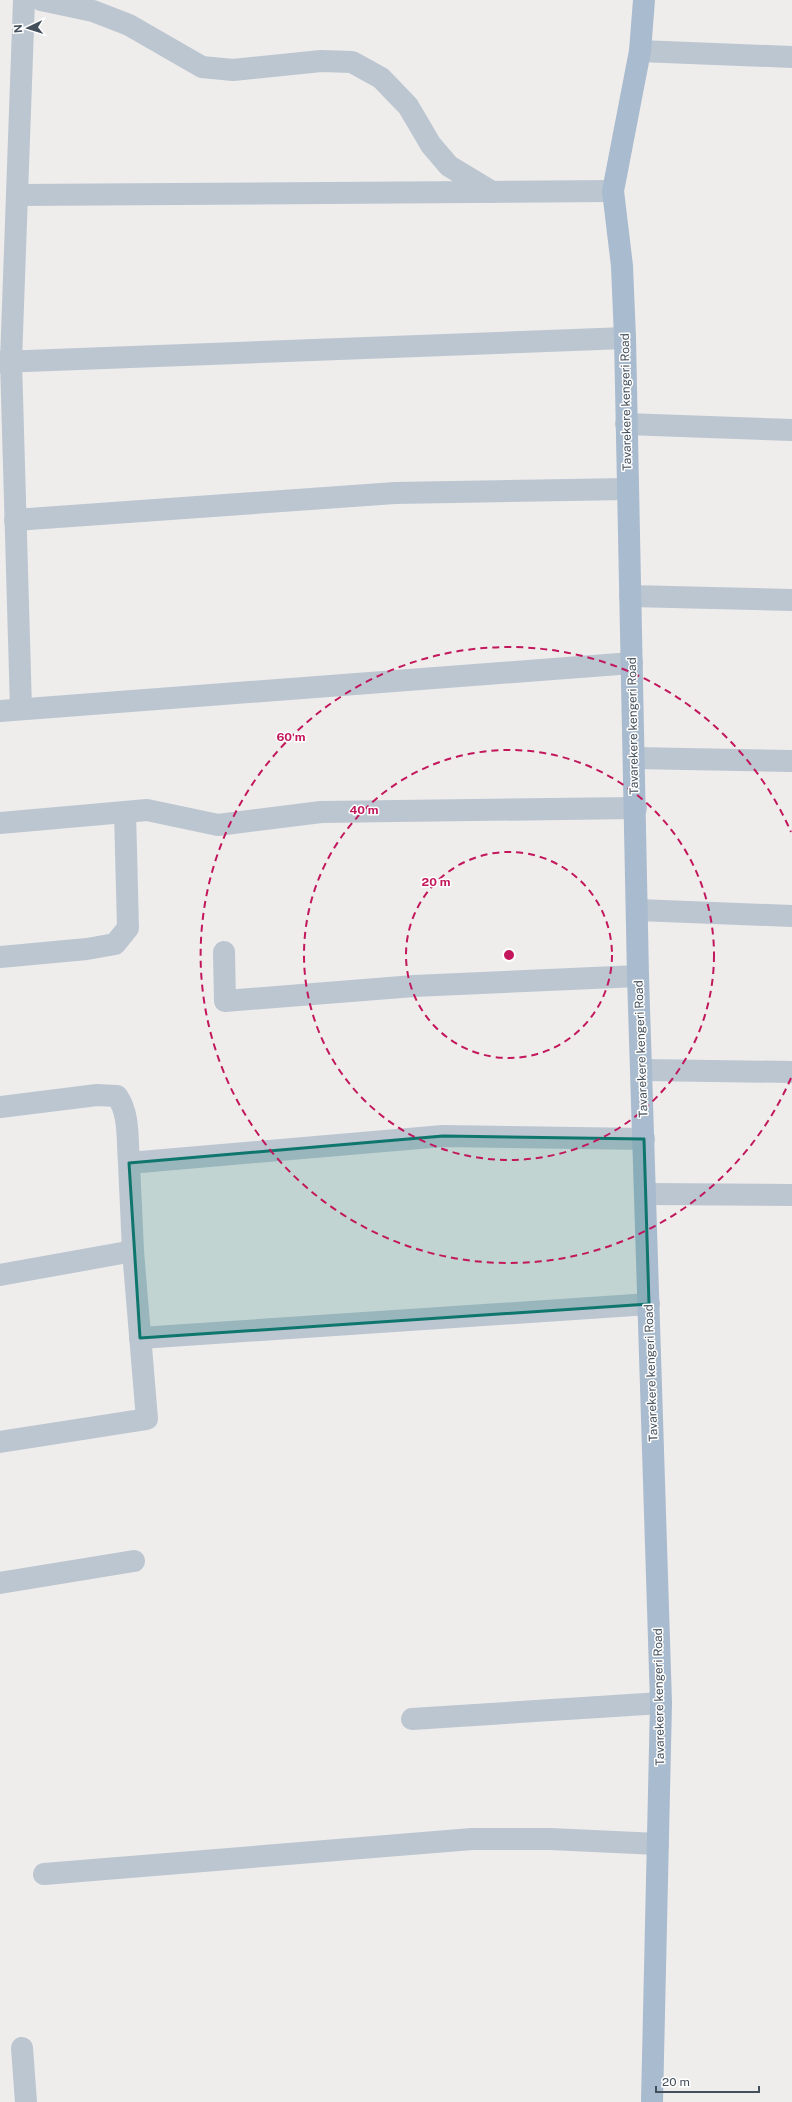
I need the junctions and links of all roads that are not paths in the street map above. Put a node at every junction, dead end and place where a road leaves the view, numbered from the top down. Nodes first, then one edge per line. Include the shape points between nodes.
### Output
1 (24, 0) edge
2 (41, 0) edge
3 (644, 0) edge
4 (640, 51) junction
5 (792, 57) edge
6 (613, 191) junction
7 (492, 192) junction
8 (17, 195) junction
9 (625, 338) junction
10 (5, 362) edge
11 (626, 424) junction
12 (792, 430) edge
13 (627, 489) junction
14 (15, 520) junction
15 (630, 596) junction
16 (792, 600) edge
17 (632, 663) junction
18 (10, 710) edge
19 (634, 758) junction
20 (792, 761) edge
21 (636, 808) junction
22 (125, 812) junction
23 (0, 823) edge
24 (638, 910) junction
25 (792, 916) edge
26 (224, 952) dead end
27 (0, 957) edge
28 (638, 976) junction
29 (642, 1070) junction
30 (792, 1072) edge
31 (0, 1107) edge
32 (644, 1140) junction
33 (129, 1163) junction
34 (645, 1194) junction
35 (792, 1196) edge
36 (133, 1251) junction
37 (0, 1274) edge
38 (649, 1304) junction
39 (140, 1338) junction
40 (0, 1442) edge
41 (134, 1561) dead end
42 (0, 1583) edge
43 (660, 1703) junction
44 (412, 1719) dead end
45 (658, 1844) junction
46 (44, 1874) dead end
47 (22, 2048) dead end
48 (26, 2102) edge
49 (652, 2102) edge

1 - 8 street
2 - 7 street via 93,11 129,25 202,67 232,70 321,61 352,62 381,78 408,106 431,144 449,166
3 - 4 main road, Tavarekere kengeri Road
4 - 5 street
4 - 6 main road, Tavarekere kengeri Road
6 - 7 street
6 - 9 main road, Tavarekere kengeri Road via 622,266
7 - 8 street
8 - 10 street
9 - 10 street
9 - 11 main road, Tavarekere kengeri Road
10 - 14 street
11 - 12 street
11 - 13 main road, Tavarekere kengeri Road
13 - 14 street via 395,493
13 - 15 main road, Tavarekere kengeri Road
14 - 18 street
15 - 16 street
15 - 17 main road, Tavarekere kengeri Road
17 - 18 street
17 - 19 main road, Tavarekere kengeri Road
19 - 20 street
19 - 21 main road, Tavarekere kengeri Road
21 - 22 street via 321,812 218,825 147,810
21 - 24 main road, Tavarekere kengeri Road
22 - 23 street
22 - 27 street via 128,928 115,944 87,950
24 - 25 street
24 - 28 main road, Tavarekere kengeri Road
26 - 28 street via 225,1001 414,986
28 - 29 main road, Tavarekere kengeri Road
29 - 30 street
29 - 32 main road, Tavarekere kengeri Road
31 - 33 street via 97,1094 117,1096 125,1114
32 - 33 street via 443,1136
32 - 34 main road, Tavarekere kengeri Road
33 - 36 street
34 - 35 street
34 - 38 main road, Tavarekere kengeri Road
36 - 37 street
36 - 39 street
38 - 39 street
38 - 43 main road, Tavarekere kengeri Road
39 - 40 street via 147,1419
41 - 42 street
43 - 44 street
43 - 45 main road, Tavarekere kengeri Road
45 - 46 street via 472,1838
45 - 49 main road, Tavarekere kengeri Road
47 - 48 street

